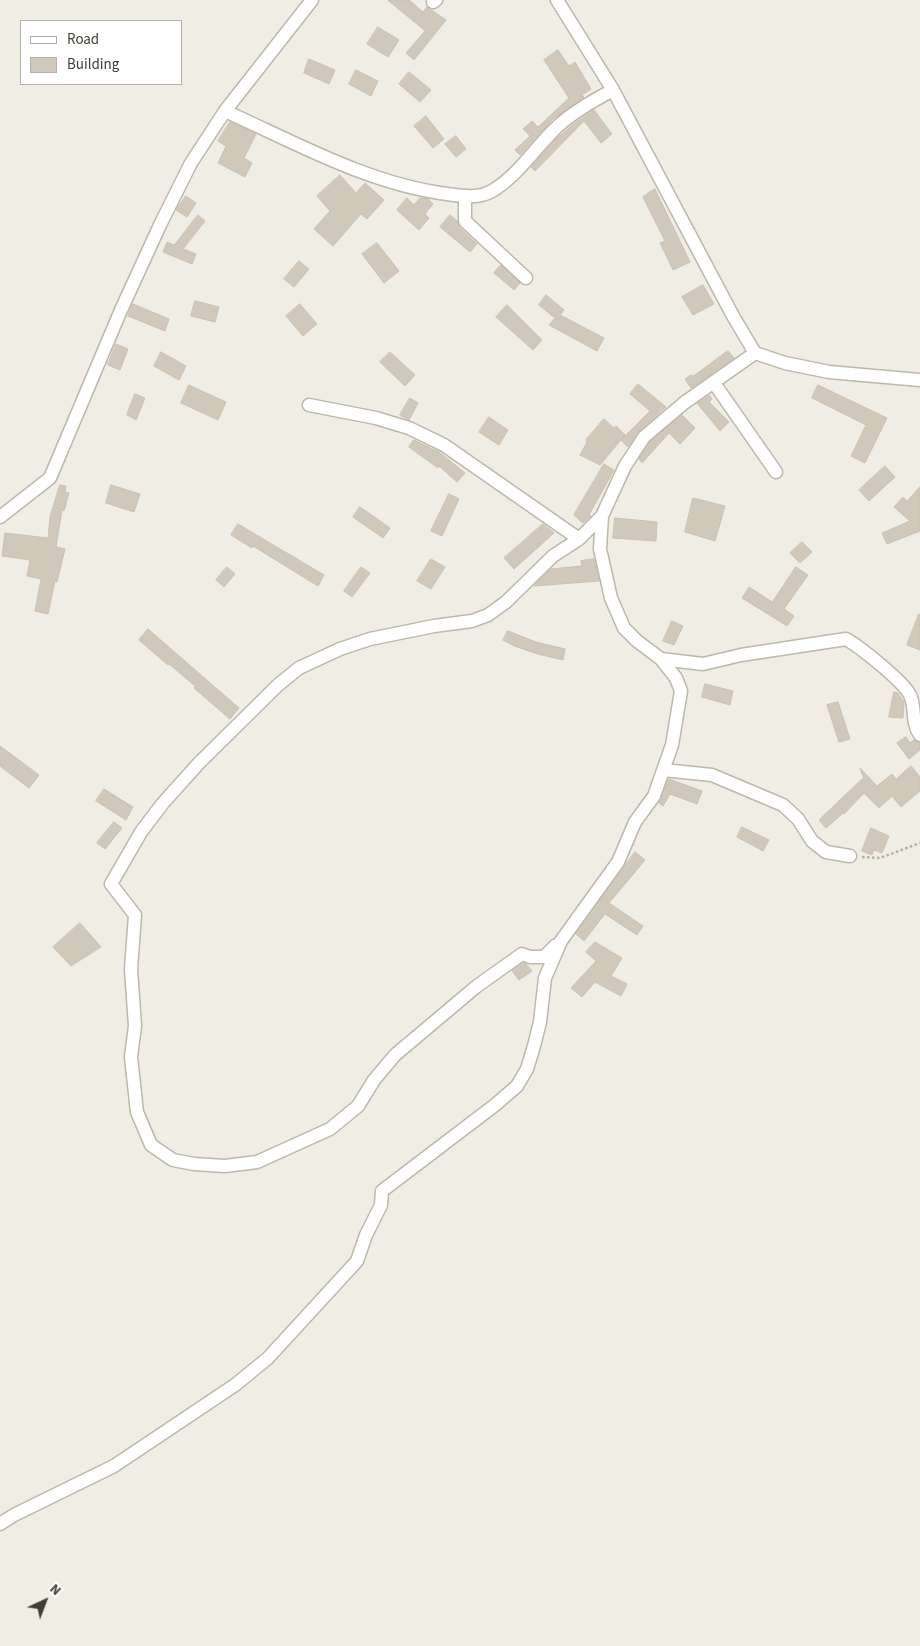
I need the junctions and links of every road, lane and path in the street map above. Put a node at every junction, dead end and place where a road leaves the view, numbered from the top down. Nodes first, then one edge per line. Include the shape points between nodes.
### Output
1 (312, 0) edge
2 (557, 0) edge
3 (613, 90) junction
4 (225, 111) junction
5 (465, 196) junction
6 (526, 278) dead end
7 (755, 353) junction
8 (920, 380) edge
9 (714, 383) junction
10 (309, 405) dead end
11 (776, 472) dead end
12 (602, 516) junction
13 (0, 517) edge
14 (579, 539) junction
15 (661, 659) junction
16 (920, 735) edge
17 (663, 770) junction
18 (920, 843) edge
19 (850, 856) joint
20 (561, 940) junction
21 (0, 1524) edge

1 - 4 street
2 - 3 street
3 - 5 street via 583,106 565,121 512,176 491,192
3 - 7 street
4 - 5 street via 344,165 392,182
4 - 13 street via 190,163 160,225 50,478
5 - 6 street via 465,221
7 - 8 street via 829,372
7 - 9 street
9 - 11 street
9 - 12 street via 684,403 644,438 625,466
10 - 14 street via 376,418 427,436
12 - 14 street
12 - 15 street via 600,549 611,598 624,628
14 - 20 street via 553,556 488,615 472,622 370,639 299,668 199,762 141,832 111,884 135,915 131,968 134,1026 131,1057 137,1112 151,1145 173,1160 224,1166 257,1162 330,1129 358,1106 395,1055 476,986 522,954 544,958
15 - 16 street via 703,664 846,639 902,685 910,696 915,728
15 - 17 street via 682,691 672,745
17 - 19 street via 712,775 783,805 798,819 812,841 826,852
17 - 20 street via 654,796 635,822 618,862
18 - 19 path via 880,858
20 - 21 street via 545,978 534,1046 527,1069 517,1086 382,1191 381,1205 357,1261 268,1358 235,1385 114,1466

